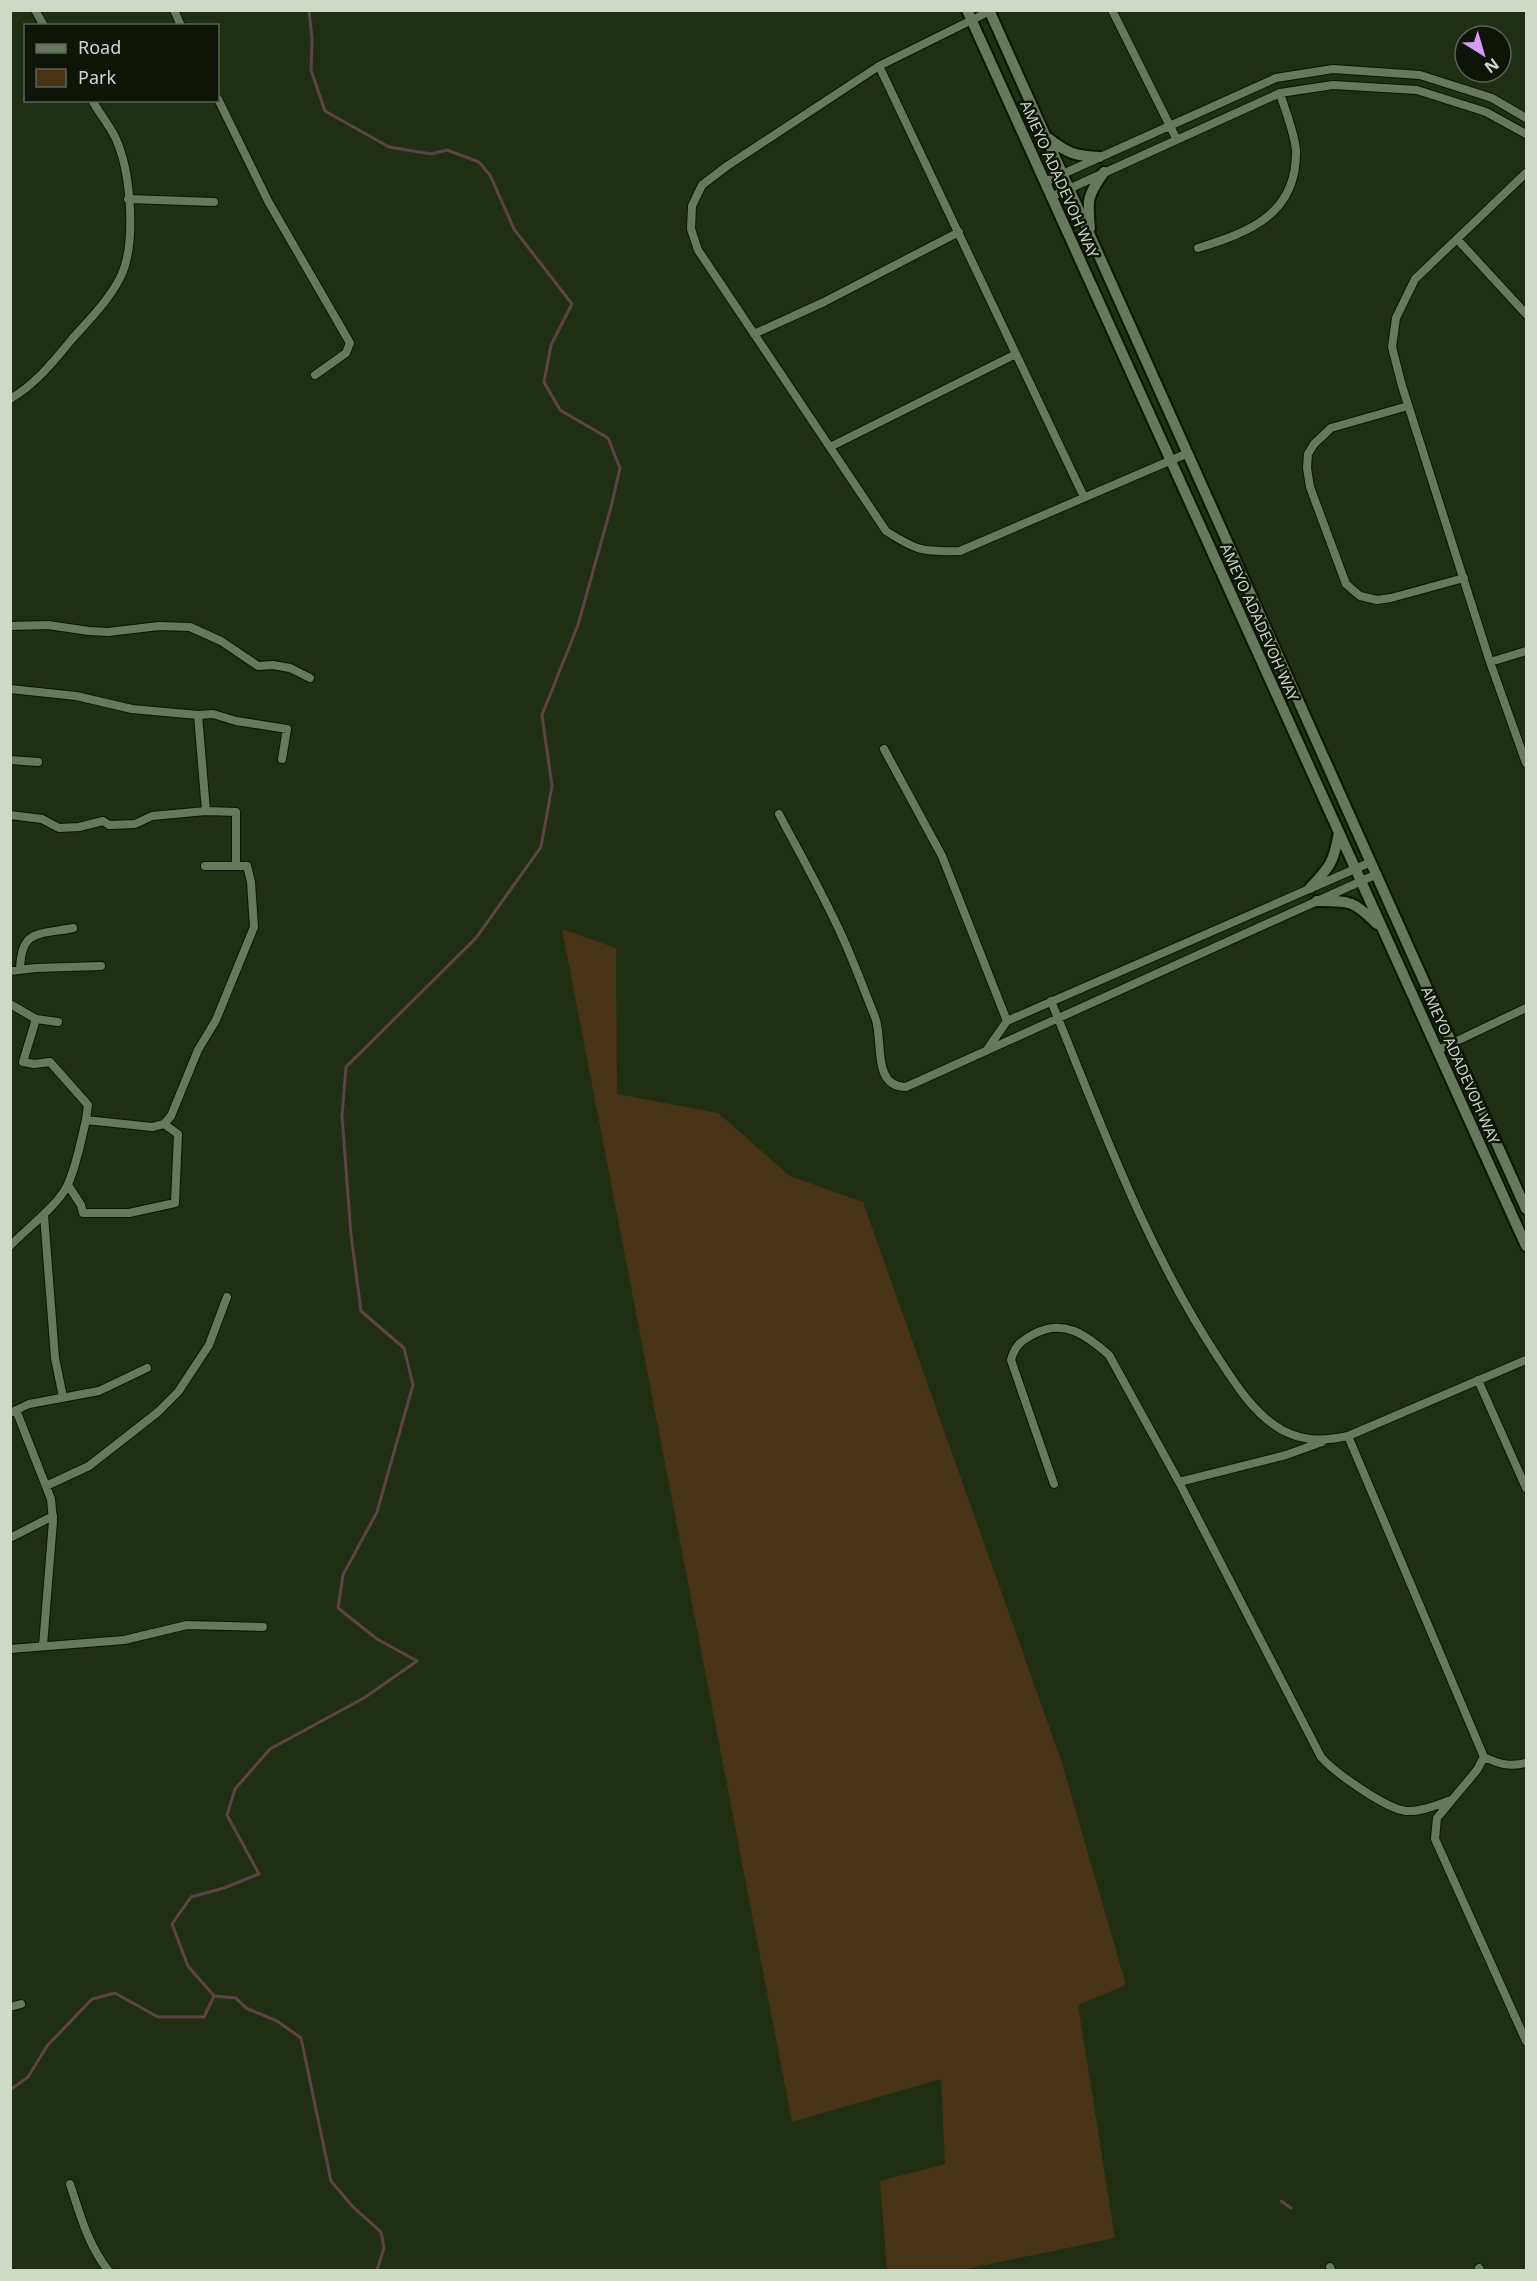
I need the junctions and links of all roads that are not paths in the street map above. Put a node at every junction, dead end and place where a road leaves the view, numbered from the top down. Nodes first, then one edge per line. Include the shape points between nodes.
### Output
1 (35, 10) edge
2 (174, 10) edge
3 (1123, 10) edge
4 (989, 11) edge
5 (1113, 13) edge
6 (969, 16) edge
7 (43, 24) edge
8 (180, 24) edge
9 (879, 66) junction
10 (1280, 93) junction
11 (219, 101) edge
12 (93, 102) edge
13 (1527, 118) edge
14 (1169, 125) junction
15 (1527, 134) edge
16 (1046, 136) junction
17 (1176, 138) junction
18 (1099, 157) junction
19 (1104, 172) junction
20 (1527, 173) edge
21 (1063, 174) junction
22 (1045, 182) junction
23 (1069, 188) junction
24 (1051, 196) junction
25 (128, 200) junction
26 (214, 202) dead end
27 (959, 232) junction
28 (1091, 238) junction
29 (1457, 239) junction
30 (1198, 248) dead end
31 (1527, 314) edge
32 (754, 334) junction
33 (1016, 354) junction
34 (315, 375) dead end
35 (10, 399) edge
36 (1408, 406) junction
37 (830, 447) junction
38 (1188, 453) junction
39 (1171, 460) junction
40 (1084, 497) junction
41 (1464, 578) junction
42 (10, 626) edge
43 (1527, 651) edge
44 (1490, 662) junction
45 (310, 678) dead end
46 (10, 689) edge
47 (198, 715) junction
48 (884, 749) dead end
49 (282, 759) dead end
50 (10, 760) edge
51 (39, 762) dead end
52 (1527, 763) edge
53 (206, 811) junction
54 (778, 814) dead end
55 (10, 815) edge
56 (1339, 832) junction
57 (1371, 862) junction
58 (236, 865) junction
59 (205, 866) dead end
60 (1356, 869) junction
61 (1377, 874) junction
62 (1361, 881) junction
63 (1310, 888) junction
64 (1317, 901) junction
65 (74, 928) dead end
66 (1383, 930) junction
67 (101, 966) dead end
68 (20, 970) junction
69 (10, 971) edge
70 (1051, 1002) junction
71 (10, 1004) edge
72 (1527, 1008) edge
73 (1057, 1017) junction
74 (36, 1019) junction
75 (1007, 1021) junction
76 (58, 1022) dead end
77 (1452, 1043) junction
78 (1438, 1050) junction
79 (986, 1052) junction
80 (86, 1120) junction
81 (164, 1124) junction
82 (68, 1185) junction
83 (1527, 1209) edge
84 (44, 1215) junction
85 (10, 1246) edge
86 (1527, 1246) edge
87 (227, 1297) dead end
88 (1527, 1360) edge
89 (147, 1368) dead end
90 (1478, 1380) junction
91 (63, 1396) junction
92 (13, 1412) edge
93 (1348, 1436) junction
94 (1325, 1441) junction
95 (1179, 1482) junction
96 (1054, 1484) dead end
97 (46, 1486) junction
98 (1527, 1488) edge
99 (53, 1516) junction
100 (10, 1538) edge
101 (263, 1627) dead end
102 (43, 1646) junction
103 (10, 1649) edge
104 (1484, 1757) junction
105 (1527, 1762) edge
106 (1450, 1800) junction
107 (21, 2004) dead end
108 (10, 2007) edge
109 (1527, 2041) edge
110 (70, 2184) dead end
111 (108, 2271) edge

1 - 7 street
2 - 8 street
3 - 5 street
4 - 6 street
4 - 16 street, AMEYO ADADEVOH WAY
5 - 14 street
6 - 9 street
6 - 22 street, AMEYO ADADEVOH WAY
9 - 27 street
9 - 32 street via 727,166 702,185 692,206 691,229 698,250
10 - 15 street via 1333,85 1417,90 1486,112
10 - 17 street
10 - 30 street via 1296,149 1292,186 1278,209 1253,229
11 - 34 street via 268,201 350,343 346,353
12 - 25 street via 116,140
13 - 14 street via 1492,98 1420,75 1333,69 1276,78
14 - 17 street
14 - 18 street
16 - 18 street via 1076,156
16 - 21 street, AMEYO ADADEVOH WAY
17 - 19 street
18 - 21 street
19 - 23 street
19 - 28 street via 1092,188 1088,203
20 - 29 street
21 - 22 street
21 - 23 street, AMEYO ADADEVOH WAY
22 - 24 street, AMEYO ADADEVOH WAY
23 - 24 street
23 - 28 street, AMEYO ADADEVOH WAY
24 - 39 street, AMEYO ADADEVOH WAY
25 - 26 street
25 - 35 street via 131,226 120,278 46,371
27 - 32 street
27 - 33 street
28 - 38 street, AMEYO ADADEVOH WAY
29 - 31 street
29 - 36 street via 1414,279 1396,318 1392,347
32 - 37 street
33 - 37 street
33 - 40 street
36 - 41 street
36 - 41 street via 1331,428 1322,435 1308,454 1310,487 1346,584 1360,596 1391,598
37 - 40 street via 886,531 912,548 960,551
38 - 39 street
38 - 57 street, AMEYO ADADEVOH WAY
39 - 40 street
39 - 56 street, AMEYO ADADEVOH WAY
41 - 44 street
42 - 45 street via 48,625 108,632 135,627 190,627 221,641 258,666 282,666
43 - 44 street
44 - 52 street
46 - 47 street via 66,695 132,709
47 - 49 street via 213,714 287,729
47 - 53 street
48 - 75 street via 942,855
50 - 51 street
53 - 55 street via 152,816 135,824 109,825 103,821 59,828 42,819
53 - 58 street via 236,812
54 - 79 street via 842,935 879,1027 880,1064 889,1083 906,1087
56 - 60 street, AMEYO ADADEVOH WAY
56 - 63 street via 1330,868
57 - 60 street
57 - 61 street, AMEYO ADADEVOH WAY
58 - 59 street
58 - 81 street via 247,866 254,927 216,1020
60 - 62 street, AMEYO ADADEVOH WAY
60 - 63 street
61 - 62 street
61 - 77 street, AMEYO ADADEVOH WAY
62 - 64 street
62 - 66 street, AMEYO ADADEVOH WAY
63 - 70 street
64 - 66 street via 1346,901 1362,909
64 - 73 street
65 - 68 street via 33,936 25,942
66 - 78 street, AMEYO ADADEVOH WAY
67 - 68 street
68 - 69 street
70 - 73 street
70 - 75 street
71 - 74 street
72 - 77 street
73 - 79 street
73 - 94 street via 1144,1226 1201,1331 1253,1406 1281,1430
74 - 76 street
74 - 80 street via 23,1062 50,1062 88,1105
75 - 79 street
77 - 78 street
77 - 83 street, AMEYO ADADEVOH WAY
78 - 86 street, AMEYO ADADEVOH WAY
80 - 81 street via 152,1127
80 - 82 street
81 - 82 street via 178,1134 175,1203 129,1213 83,1213
82 - 84 street
84 - 85 street
84 - 91 street via 55,1358
87 - 97 street via 209,1345 178,1392 96,1461
88 - 90 street
89 - 91 street via 99,1392
90 - 93 street
90 - 98 street
91 - 92 street
92 - 97 street
93 - 94 street
93 - 104 street
94 - 95 street
95 - 96 street via 1109,1355 1066,1327 1046,1328 1020,1341 1011,1360
95 - 106 street via 1329,1767 1392,1808 1420,1810
97 - 99 street
99 - 100 street
99 - 102 street
101 - 102 street via 187,1625 124,1640
102 - 103 street
104 - 105 street via 1515,1766
104 - 106 street
106 - 109 street via 1437,1818 1435,1839
107 - 108 street
110 - 111 street via 97,2256

